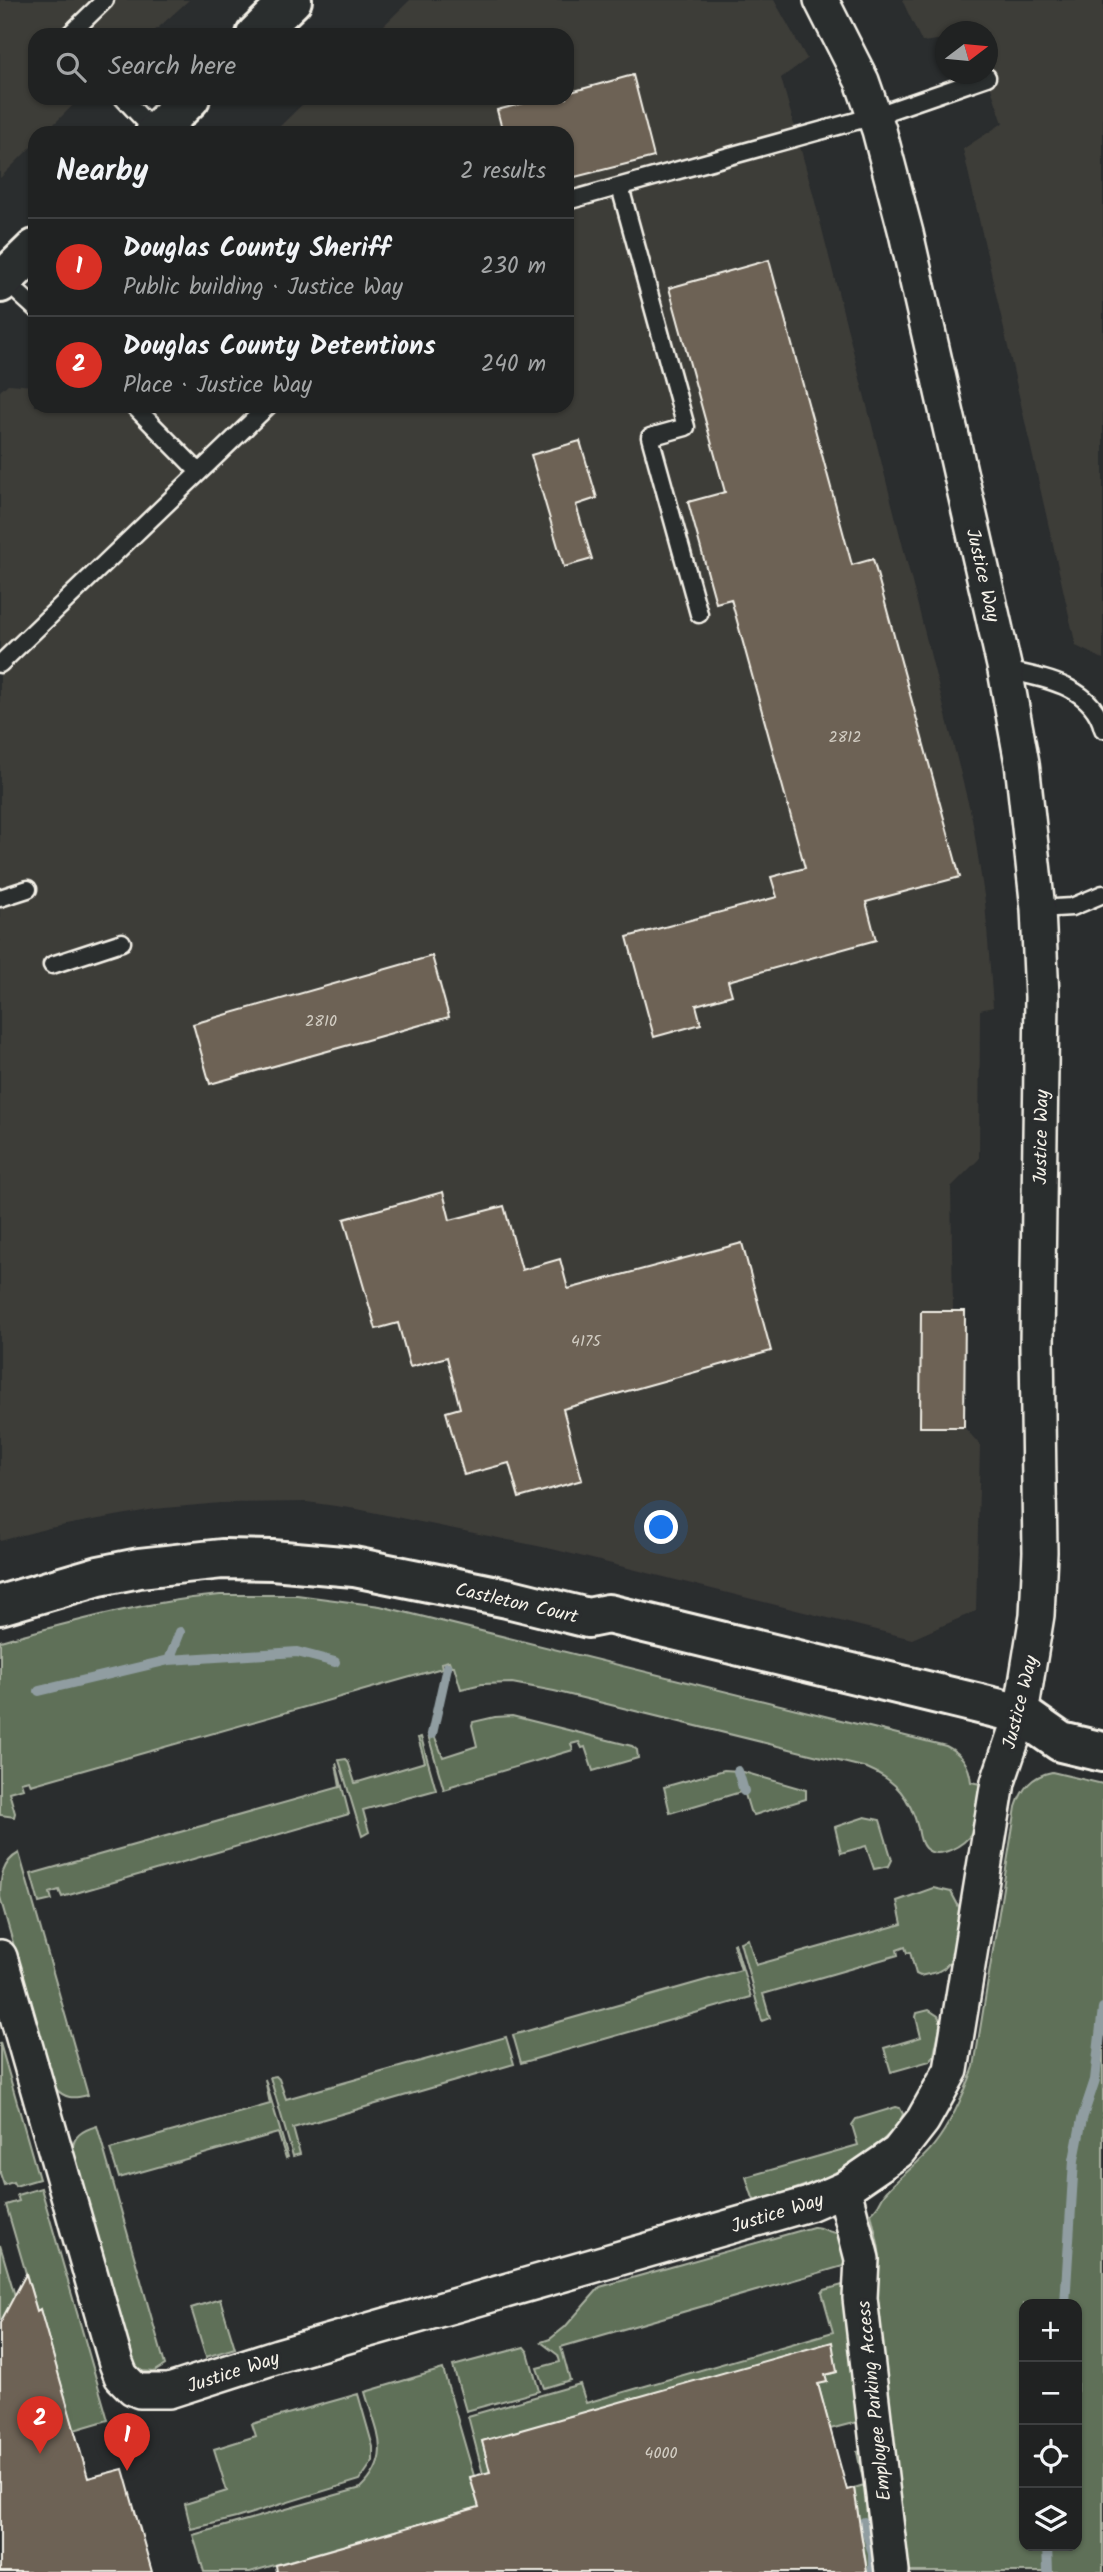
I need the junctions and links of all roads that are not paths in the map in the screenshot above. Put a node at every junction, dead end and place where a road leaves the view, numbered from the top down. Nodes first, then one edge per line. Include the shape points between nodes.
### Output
1 (105, 0) edge
2 (292, 0) edge
3 (821, 0) edge
4 (76, 28) edge
5 (263, 28) edge
6 (967, 84) edge
7 (129, 105) edge
8 (183, 105) edge
9 (874, 116) junction
10 (149, 126) edge
11 (162, 126) edge
12 (620, 187) junction
13 (574, 199) edge
14 (28, 255) edge
15 (1, 279) edge
16 (28, 302) edge
17 (141, 413) edge
18 (261, 413) edge
19 (199, 472) junction
20 (699, 614) dead end
21 (0, 664) edge
22 (1005, 670) junction
23 (1103, 729) edge
24 (28, 889) dead end
25 (1103, 894) edge
26 (0, 898) edge
27 (1038, 909) junction
28 (122, 942) dead end
29 (52, 965) dead end
30 (0, 1605) edge
31 (1021, 1714) junction
32 (1103, 1752) edge
33 (0, 1957) edge
34 (844, 2189) junction
35 (892, 2572) edge

1 - 4 lane
2 - 5 street
3 - 9 street, Justice Way via 848,50
6 - 9 lane
7 - 10 lane
8 - 11 street
9 - 12 lane
9 - 22 street, Justice Way via 906,233
12 - 13 lane
12 - 20 lane via 686,428 650,437
14 - 15 street
15 - 16 lane
17 - 19 lane
18 - 19 lane
19 - 21 lane
22 - 23 lane via 1060,682 1086,700
22 - 27 street, Justice Way via 1022,763
24 - 26 lane
25 - 27 lane via 1072,907
27 - 31 street, Justice Way via 1042,997 1037,1345 1040,1563 1034,1641
28 - 29 lane
30 - 31 street, Castleton Court via 99,1576 175,1563 222,1559 325,1563 588,1618 608,1614
31 - 32 street, Castleton Court via 1061,1742
31 - 34 street, Justice Way via 998,1782 951,2070 912,2136
33 - 34 street, Justice Way via 116,2363 126,2382 141,2390 169,2392 278,2356 809,2204
34 - 35 street, Employee Parking Access via 862,2259 860,2298

